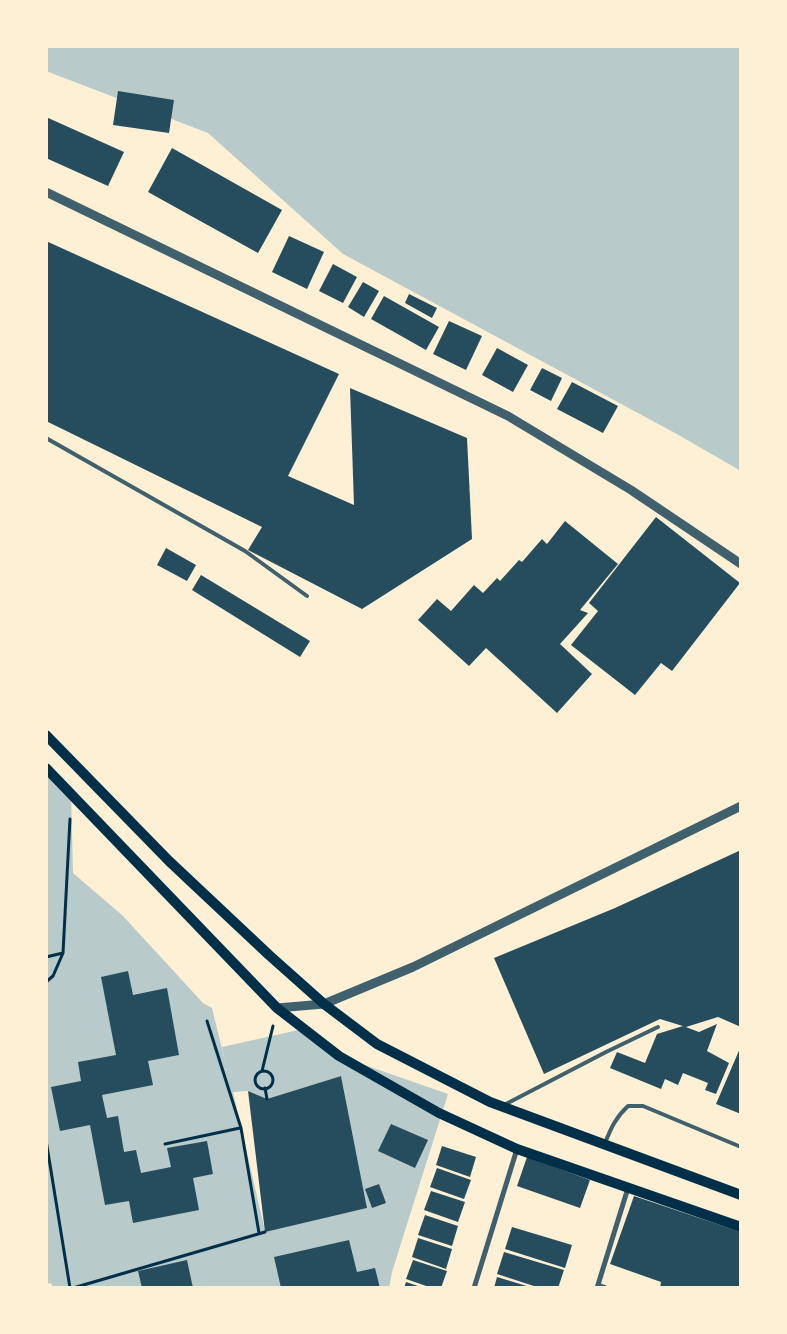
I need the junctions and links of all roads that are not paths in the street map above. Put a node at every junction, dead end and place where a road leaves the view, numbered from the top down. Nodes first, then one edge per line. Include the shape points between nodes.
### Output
1 (46, 192) edge
2 (46, 438) edge
3 (741, 564) edge
4 (307, 596) dead end
5 (46, 735) edge
6 (46, 768) edge
7 (741, 806) edge
8 (324, 1004) junction
9 (278, 1008) junction
10 (658, 1027) dead end
11 (502, 1106) junction
12 (604, 1145) junction
13 (741, 1147) edge
14 (517, 1149) junction
15 (629, 1187) junction
16 (741, 1195) edge
17 (741, 1227) edge
18 (597, 1286) edge
19 (474, 1288) edge
20 (606, 1288) edge

1 - 3 street via 508,416 631,490
2 - 4 lane via 245,550
5 - 8 main road via 169,861
6 - 9 main road
7 - 8 street via 413,967
8 - 9 street
8 - 11 main road via 377,1044
9 - 14 main road via 339,1056 439,1113
10 - 11 lane
11 - 12 main road
12 - 13 lane via 620,1114 628,1106 642,1106
12 - 16 main road
14 - 15 main road
14 - 19 street
15 - 17 main road
15 - 18 street
18 - 20 street

